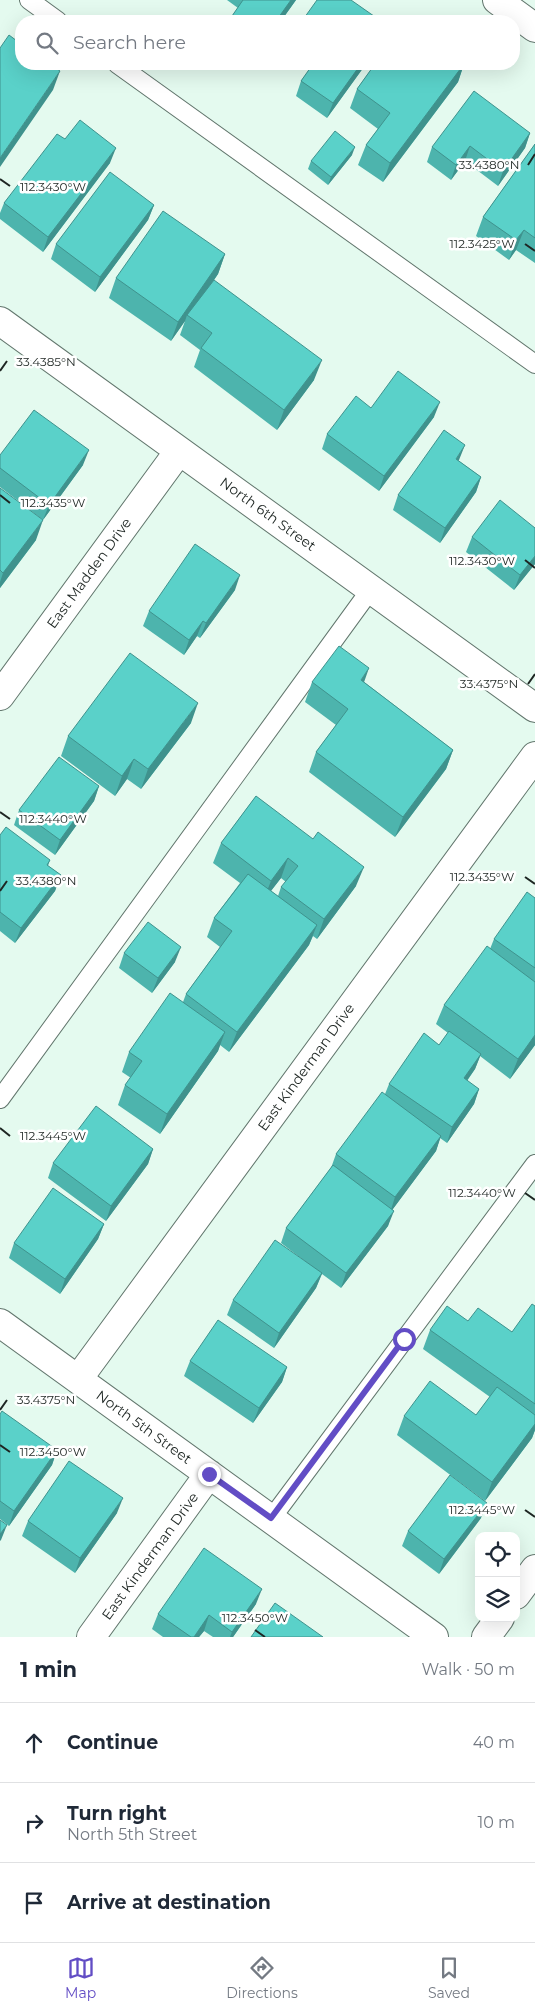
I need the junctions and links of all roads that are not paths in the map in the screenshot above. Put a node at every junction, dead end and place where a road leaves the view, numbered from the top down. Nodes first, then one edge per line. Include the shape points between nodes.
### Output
1 (29, 0) edge
2 (497, 0) edge
3 (50, 15) edge
4 (517, 15) edge
5 (520, 17) edge
6 (535, 28) edge
7 (125, 70) edge
8 (0, 321) edge
9 (535, 364) edge
10 (179, 450) junction
11 (372, 589) junction
12 (0, 696) edge
13 (535, 708) edge
14 (535, 756) edge
15 (0, 1099) edge
16 (535, 1164) edge
17 (0, 1323) edge
18 (78, 1379) junction
19 (209, 1474) junction
20 (271, 1518) junction
21 (535, 1569) edge
22 (520, 1590) edge
23 (497, 1622) edge
24 (91, 1637) edge
25 (434, 1637) edge
26 (486, 1637) edge

1 - 3 lane
2 - 4 street
5 - 6 street
7 - 9 lane
8 - 10 street, North 6th Street
10 - 11 street, North 6th Street
10 - 12 street, East Madden Drive
11 - 13 street, North 6th Street
11 - 15 lane
14 - 18 street, East Kinderman Drive
16 - 20 lane
17 - 18 street, North 5th Street
18 - 19 street, North 5th Street
19 - 20 street, North 5th Street
19 - 24 street, East Kinderman Drive
20 - 25 street, North 5th Street
21 - 22 street
23 - 26 street

